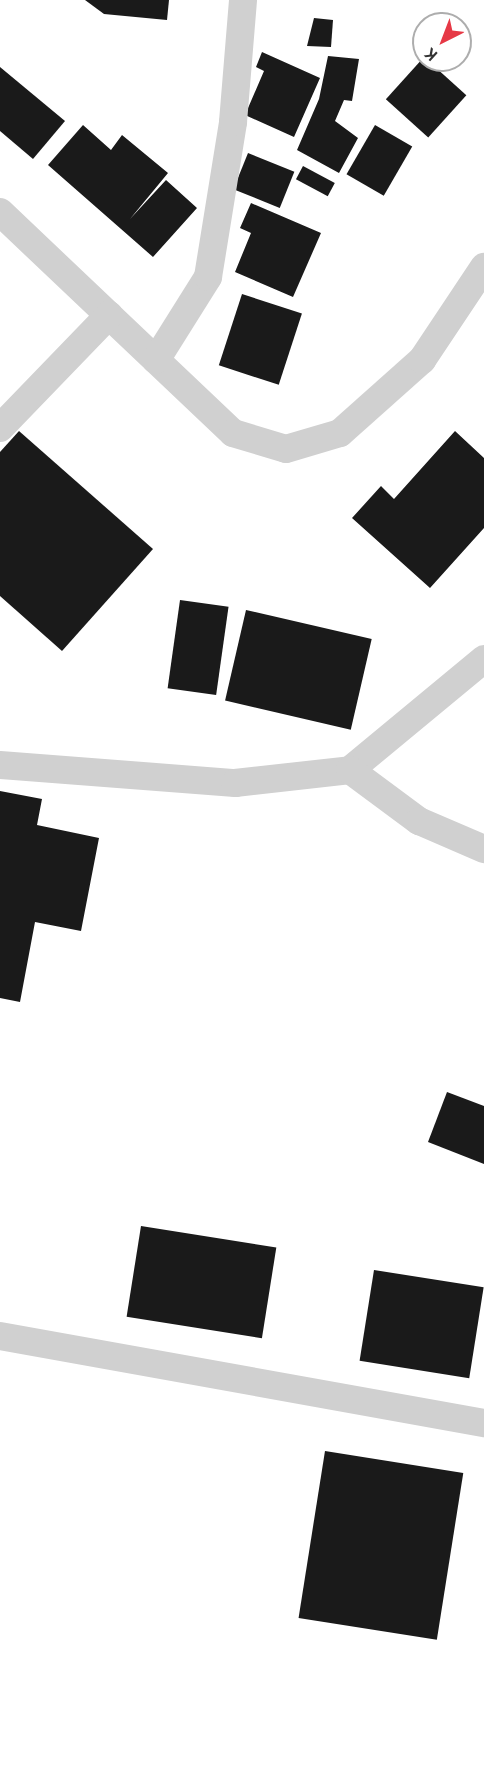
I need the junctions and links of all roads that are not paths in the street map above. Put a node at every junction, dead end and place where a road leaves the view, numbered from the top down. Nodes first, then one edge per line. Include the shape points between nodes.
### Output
1 (243, 0) edge
2 (0, 212) edge
3 (484, 267) edge
4 (109, 315) junction
5 (156, 360) junction
6 (0, 428) edge
7 (484, 659) edge
8 (0, 765) edge
9 (350, 770) junction
10 (484, 849) edge
11 (0, 1336) edge
12 (484, 1423) edge

1 - 5 street via 233,122 208,277
2 - 4 street
3 - 5 street via 422,360 340,433 286,449 233,433
4 - 5 street
4 - 6 street
7 - 9 street
8 - 9 street via 235,783
9 - 10 street via 419,821
11 - 12 street

